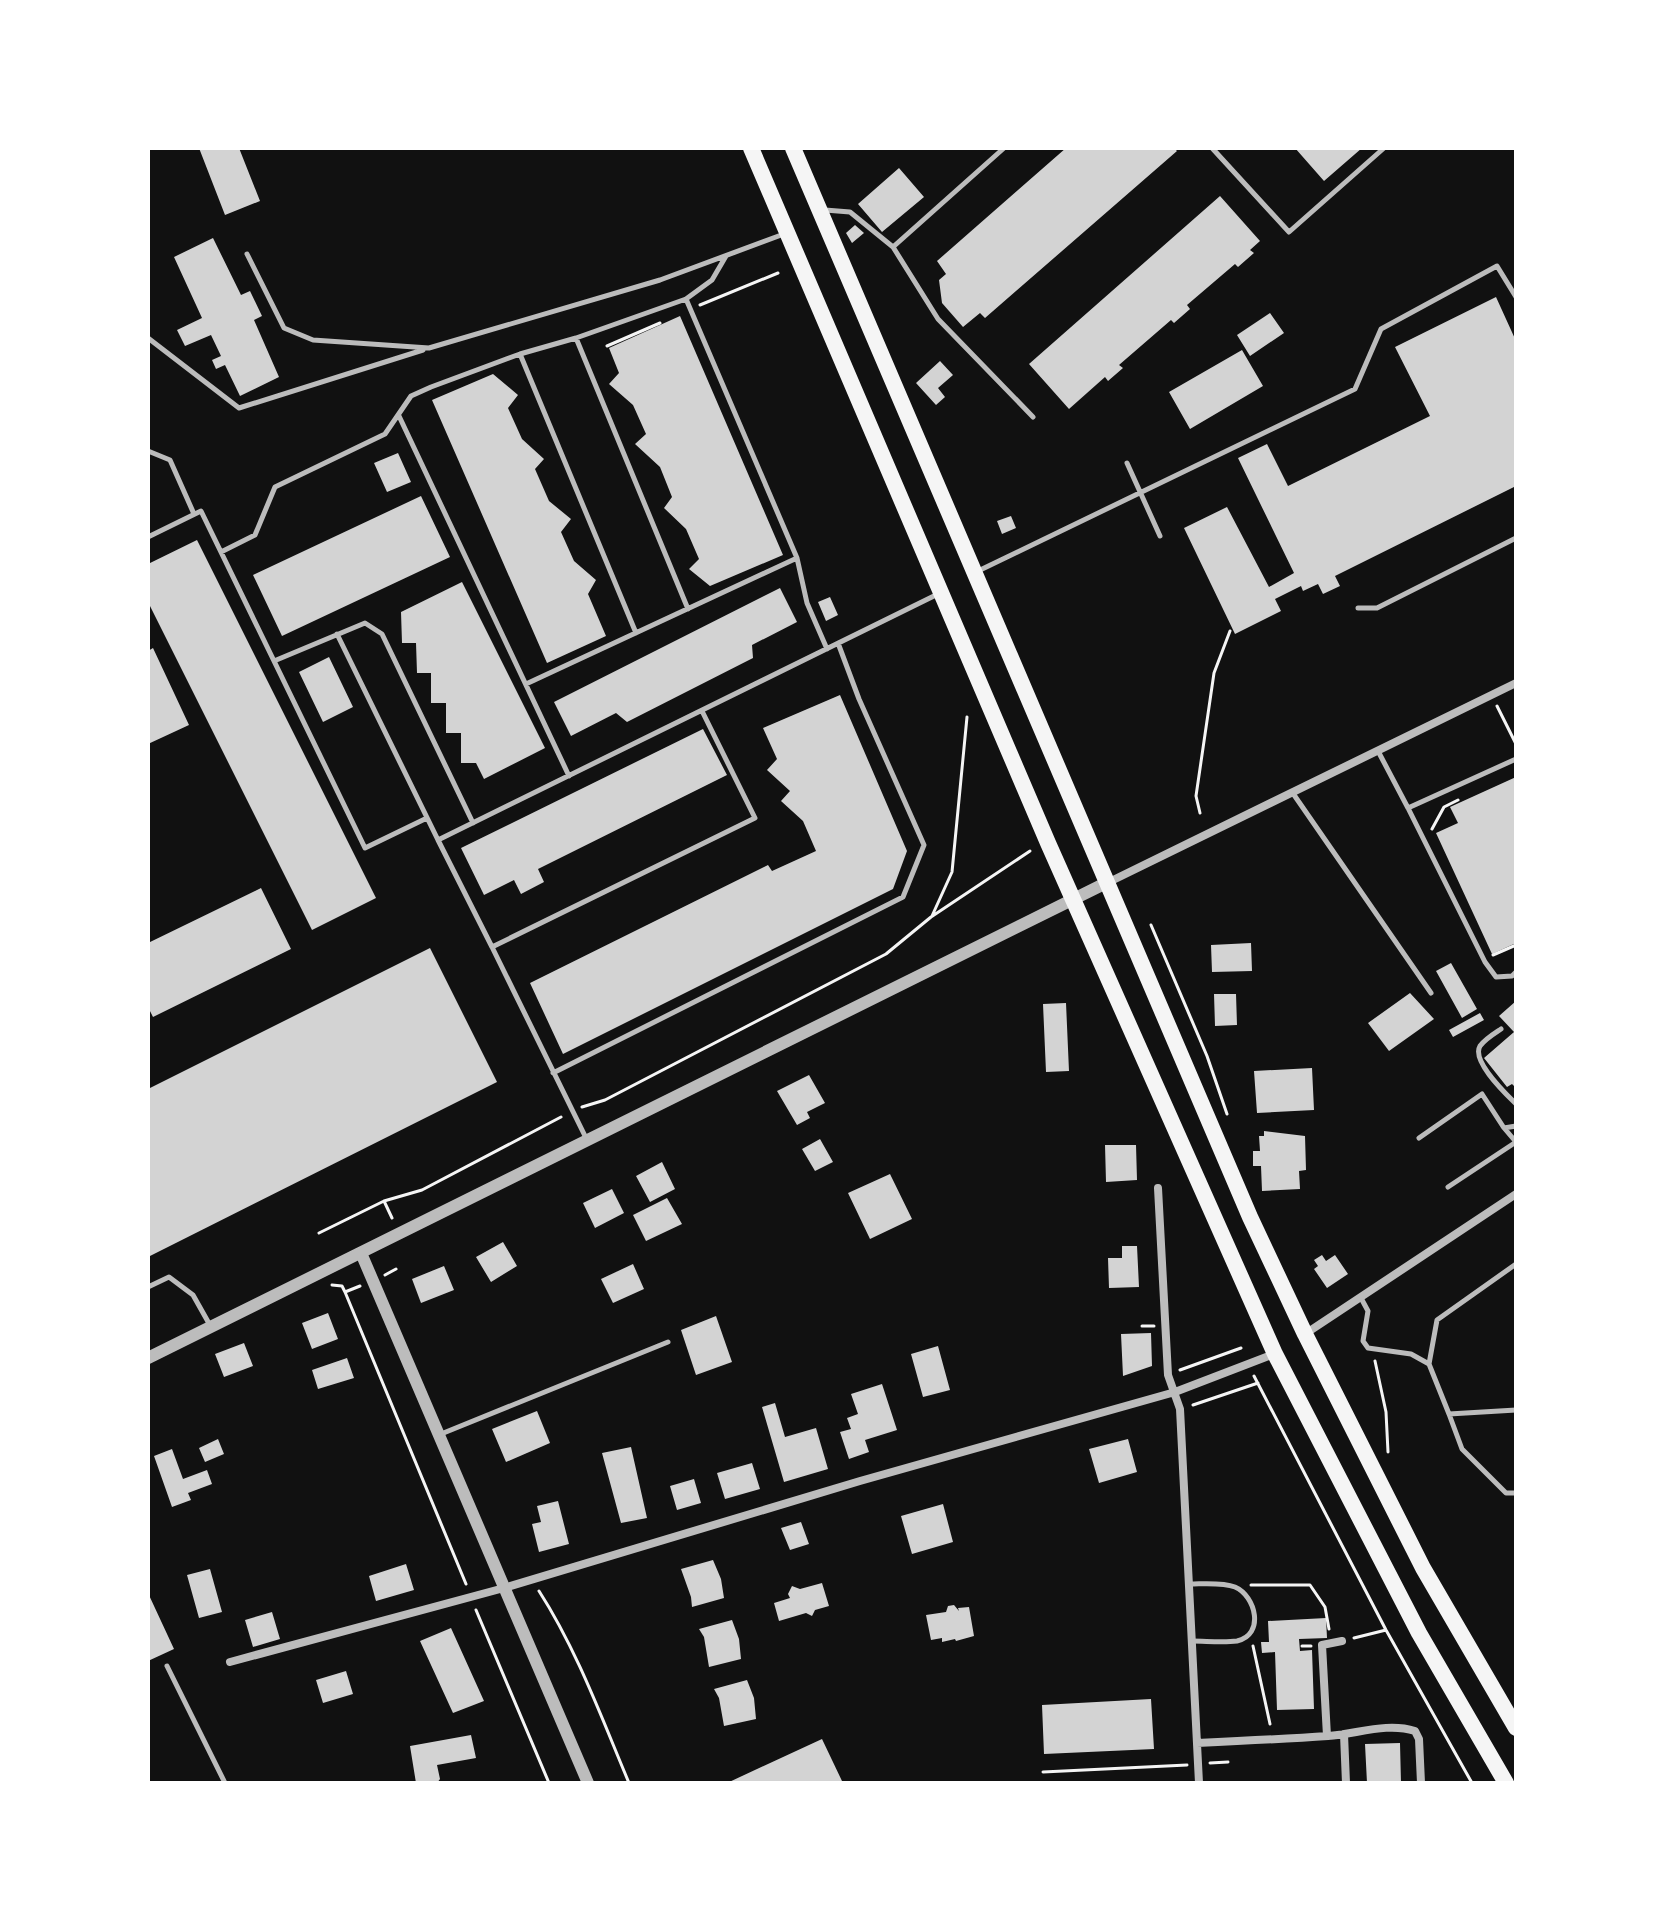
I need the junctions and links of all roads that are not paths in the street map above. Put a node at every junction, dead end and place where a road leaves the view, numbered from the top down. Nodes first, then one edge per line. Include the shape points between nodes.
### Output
1 (751, 148) edge
2 (793, 148) edge
3 (1004, 148) edge
4 (1212, 148) edge
5 (1384, 148) edge
6 (820, 210) junction
7 (788, 233) junction
8 (893, 247) junction
9 (247, 254) dead end
10 (726, 256) junction
11 (1516, 297) edge
12 (686, 299) junction
13 (148, 338) edge
14 (576, 338) junction
15 (429, 348) junction
16 (520, 354) junction
17 (398, 415) junction
18 (1033, 417) dead end
19 (148, 451) edge
20 (1127, 463) dead end
21 (1141, 493) junction
22 (194, 514) junction
23 (1160, 536) dead end
24 (148, 537) edge
25 (1516, 538) edge
26 (221, 552) junction
27 (797, 558) junction
28 (974, 573) junction
29 (943, 592) junction
30 (1358, 608) dead end
31 (688, 609) junction
32 (636, 633) junction
33 (337, 634) junction
34 (838, 643) junction
35 (827, 649) junction
36 (274, 661) junction
37 (1516, 683) edge
38 (526, 684) junction
39 (702, 711) junction
40 (1378, 751) junction
41 (1516, 759) edge
42 (569, 776) junction
43 (1291, 792) junction
44 (1408, 808) junction
45 (427, 818) junction
46 (473, 823) junction
47 (438, 840) junction
48 (1106, 883) junction
49 (1073, 900) junction
50 (492, 947) junction
51 (1516, 972) edge
52 (1431, 993) dead end
53 (1501, 1029) dead end
54 (553, 1073) junction
55 (1516, 1104) edge
56 (1516, 1126) edge
57 (1504, 1128) junction
58 (1419, 1138) dead end
59 (587, 1142) junction
60 (1448, 1187) dead end
61 (1158, 1188) dead end
62 (1516, 1194) edge
63 (361, 1253) junction
64 (1516, 1264) edge
65 (148, 1287) edge
66 (1361, 1298) junction
67 (211, 1328) junction
68 (1305, 1334) junction
69 (668, 1342) dead end
70 (1275, 1354) junction
71 (148, 1358) edge
72 (1429, 1364) junction
73 (1175, 1392) junction
74 (1516, 1410) edge
75 (1449, 1414) junction
76 (440, 1435) junction
77 (1516, 1493) edge
78 (1189, 1584) junction
79 (504, 1588) junction
80 (1192, 1641) junction
81 (1342, 1641) road end
82 (230, 1662) dead end
83 (167, 1666) dead end
84 (1516, 1728) edge
85 (1344, 1734) junction
86 (1327, 1736) junction
87 (1197, 1743) junction
88 (225, 1783) edge
89 (588, 1783) edge
90 (1199, 1783) edge
91 (1346, 1783) edge
92 (1421, 1783) edge
93 (1506, 1783) edge

1 - 7 main road
2 - 6 main road
3 - 8 lane
4 - 5 lane via 1289,232
6 - 8 lane via 850,212
6 - 28 main road
7 - 10 lane
7 - 29 main road
8 - 18 lane via 938,319
9 - 15 lane via 284,328 313,340
10 - 12 lane via 712,280
10 - 15 lane
11 - 21 lane via 1497,266 1381,329 1355,389
12 - 14 lane
12 - 27 lane
13 - 15 lane via 239,408
14 - 16 lane
14 - 31 lane
16 - 17 lane via 411,396
16 - 32 lane
17 - 26 lane via 385,434 275,487 255,535
17 - 38 lane
19 - 22 lane via 170,460
20 - 21 lane
21 - 23 lane
21 - 28 lane
22 - 24 lane
22 - 26 lane via 201,511
25 - 30 lane via 1377,608
26 - 36 lane
27 - 31 lane
27 - 35 lane via 807,603
28 - 48 main road
29 - 34 lane
29 - 49 main road
31 - 32 lane
32 - 38 lane
33 - 36 lane
33 - 45 lane
33 - 46 lane via 365,623 382,634
34 - 35 lane
34 - 54 lane via 924,845 903,897
35 - 39 lane
36 - 45 lane via 365,848
37 - 40 street
38 - 42 lane
39 - 42 lane
39 - 50 lane via 755,818
40 - 43 street
40 - 44 lane
41 - 44 lane
42 - 46 lane
43 - 48 street
43 - 52 lane
44 - 51 lane via 1485,962 1496,977
45 - 47 lane
46 - 47 lane
47 - 50 lane
48 - 49 street
48 - 68 main road
49 - 59 street
49 - 70 main road
50 - 54 lane
53 - 55 lane via 1478,1054
54 - 59 lane
56 - 57 lane
57 - 58 lane via 1482,1094
57 - 60 lane via 1516,1142
59 - 63 street
61 - 73 street via 1168,1375
62 - 66 street
63 - 67 street
63 - 76 street
64 - 72 lane via 1437,1320
65 - 67 lane via 169,1277 193,1295
66 - 68 street
66 - 72 lane via 1368,1311 1363,1341 1368,1348 1411,1354
67 - 71 street
68 - 84 main road via 1423,1568
69 - 76 lane
70 - 73 street
70 - 93 main road via 1419,1633
72 - 75 lane
73 - 78 street
73 - 79 street
74 - 75 lane
75 - 77 lane via 1462,1449 1506,1493
76 - 79 street
78 - 80 street
78 - 80 lane via 1233,1586 1254,1610 1254,1628 1238,1641
79 - 82 street
79 - 89 street
80 - 87 street
81 - 86 street via 1322,1645
83 - 88 lane
85 - 86 street
85 - 91 street
85 - 92 street via 1367,1729 1415,1731
86 - 87 street
87 - 90 street

